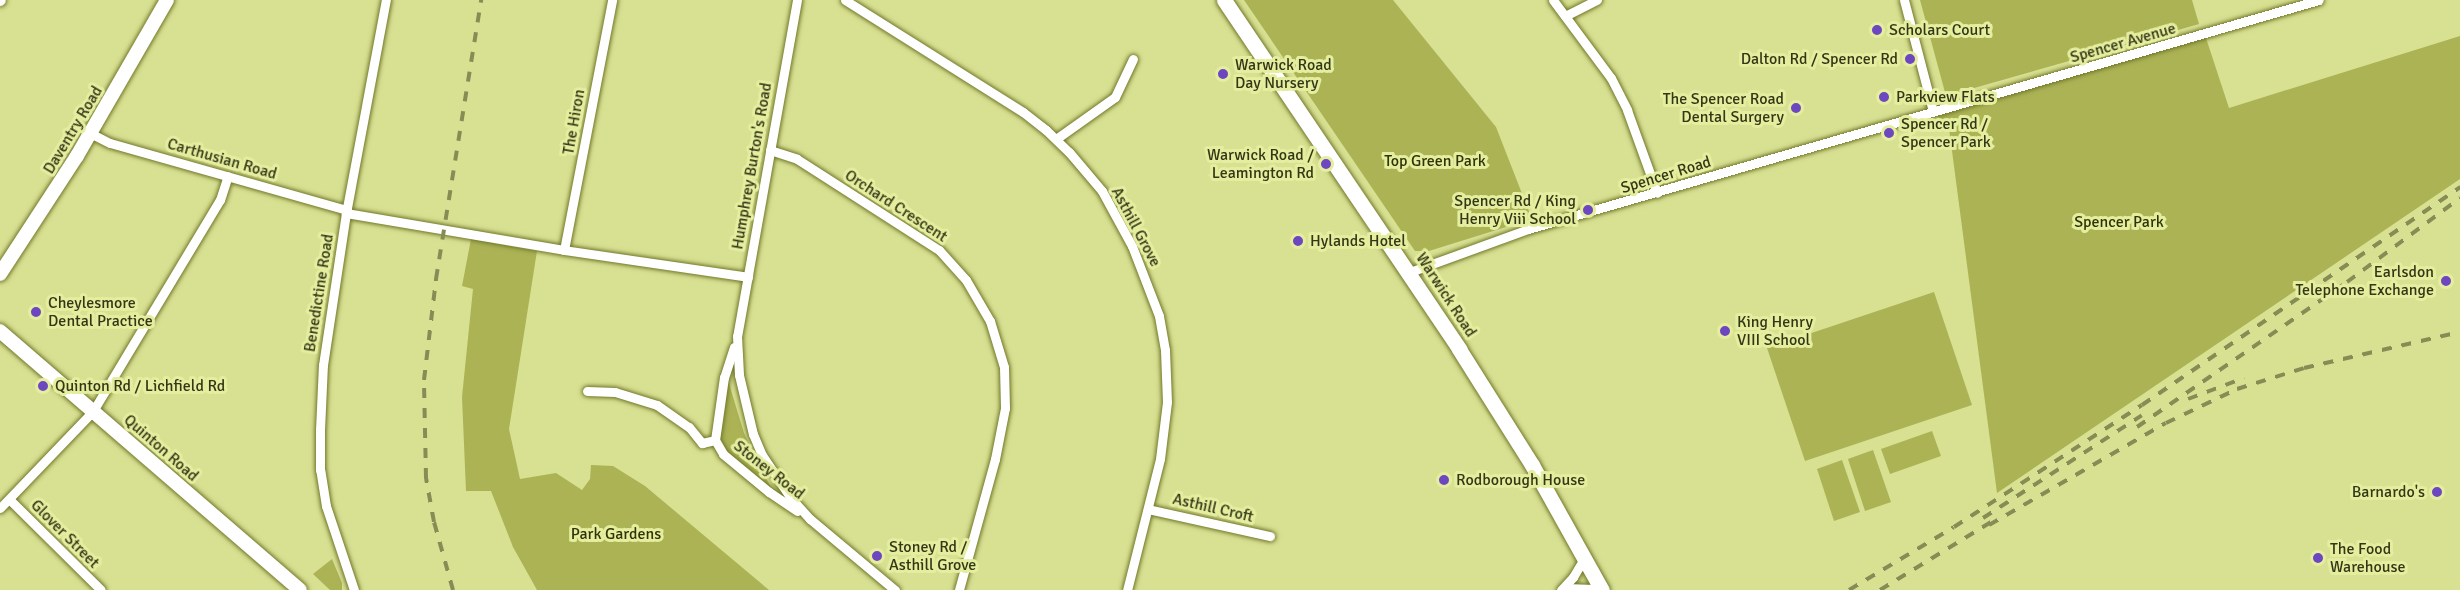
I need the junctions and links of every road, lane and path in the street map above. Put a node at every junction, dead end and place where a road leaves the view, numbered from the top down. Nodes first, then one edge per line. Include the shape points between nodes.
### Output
1 (167, 0) edge
2 (386, 0) edge
3 (612, 0) edge
4 (797, 0) edge
5 (845, 0) edge
6 (1224, 0) edge
7 (1553, 0) edge
8 (1597, 0) edge
9 (1904, 0) edge
10 (2319, 0) edge
11 (1565, 16) junction
12 (1133, 59) dead end
13 (1933, 111) junction
14 (90, 133) junction
15 (1056, 139) junction
16 (770, 150) junction
17 (228, 176) junction
18 (1657, 193) junction
19 (346, 211) junction
20 (564, 250) junction
21 (1410, 272) junction
22 (0, 274) edge
23 (748, 277) junction
24 (0, 331) edge
25 (737, 336) junction
26 (587, 391) dead end
27 (93, 411) junction
28 (748, 420) joint
29 (715, 440) junction
30 (9, 499) junction
31 (0, 508) edge
32 (1148, 509) junction
33 (810, 519) junction
34 (1270, 536) dead end
35 (1584, 559) junction
36 (1563, 589) edge
37 (101, 590) edge
38 (300, 590) edge
39 (354, 590) edge
40 (895, 590) edge
41 (959, 590) edge
42 (1127, 590) edge
43 (1602, 590) edge

1 - 14 street, Daventry Road
2 - 19 street, Benedictine Road
3 - 20 street, The Hiron
4 - 16 street, Humphrey Burton's Road
5 - 15 street, Asthill Grove via 1023,112
6 - 21 main road, Warwick Road
7 - 11 street
8 - 11 street
9 - 13 street
10 - 13 street, Spencer Avenue
11 - 18 street via 1611,78
12 - 15 street via 1115,97
13 - 18 street, Spencer Road
14 - 17 street, Carthusian Road via 110,143
14 - 22 street, Daventry Road
15 - 32 street, Asthill Grove via 1088,173 1114,210 1159,316 1166,368 1166,420
16 - 23 street, Humphrey Burton's Road
16 - 41 street, Orchard Crescent via 797,159 939,250 966,280 990,321 1004,366 1005,408
17 - 19 street, Carthusian Road
17 - 27 street via 220,200
18 - 21 street, Spencer Road via 1528,230
19 - 20 street
19 - 39 street, Benedictine Road via 323,365 319,447 326,506
20 - 23 street
21 - 35 main road, Warwick Road via 1532,465
23 - 25 street, Humphrey Burton's Road
24 - 27 street, Quinton Road
25 - 28 street, Humphrey Burton's Road via 739,375
25 - 29 street, Humphrey Burton's Road via 724,377
26 - 29 street via 615,392 657,405 689,427 702,443
27 - 30 street
27 - 38 street, Quinton Road
28 - 33 street, Stoney Road via 776,478
29 - 33 street, Stoney Road via 723,454 750,477
30 - 31 street
30 - 37 street, Glover Street
32 - 34 street, Asthill Croft
32 - 42 street, Asthill Grove
33 - 40 street, Stoney Road
35 - 36 street
35 - 43 main road, Warwick Road
36 - 43 street

